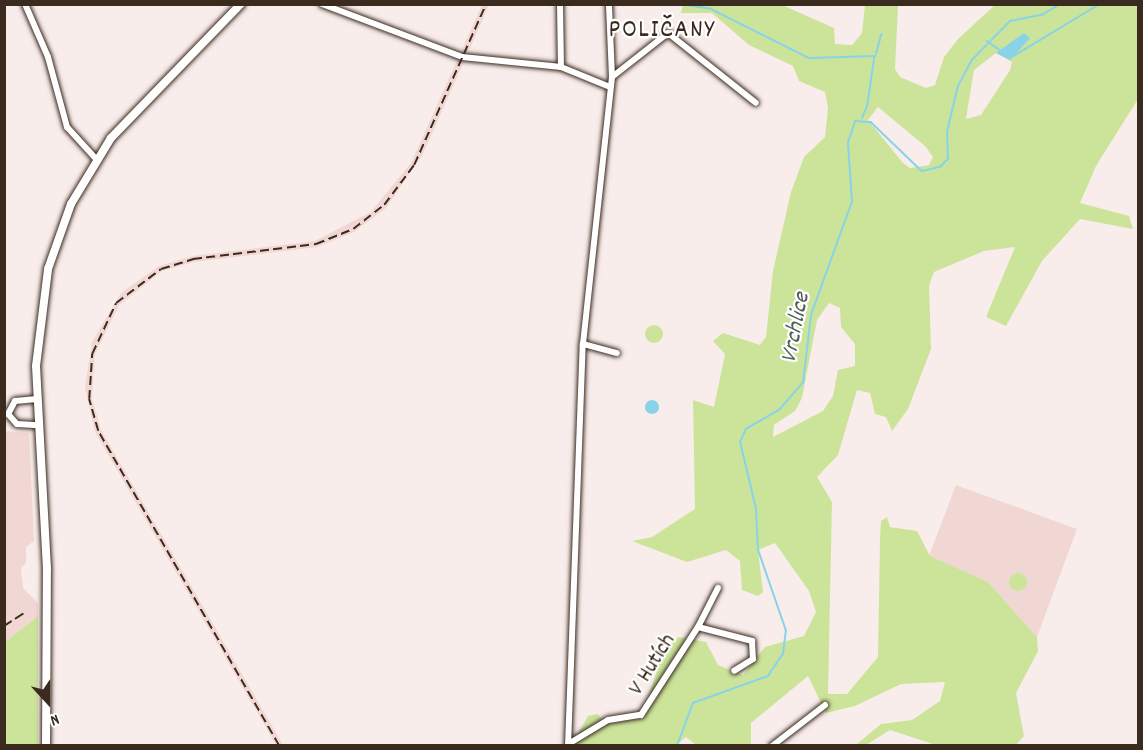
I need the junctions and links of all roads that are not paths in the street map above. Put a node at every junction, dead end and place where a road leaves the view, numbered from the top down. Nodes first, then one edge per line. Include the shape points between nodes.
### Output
1 (25, 4) edge
2 (241, 4) edge
3 (322, 4) edge
4 (560, 4) edge
5 (609, 4) edge
6 (561, 67) junction
7 (612, 76) junction
8 (610, 87) junction
9 (756, 103) dead end
10 (96, 159) junction
11 (583, 344) junction
12 (617, 353) dead end
13 (37, 399) junction
14 (39, 425) junction
15 (718, 588) dead end
16 (698, 627) junction
17 (734, 671) dead end
18 (825, 705) dead end
19 (569, 744) edge
20 (46, 746) edge
21 (772, 746) edge

1 - 10 street via 46,51 67,128
2 - 10 main road via 136,107
3 - 6 street via 467,58
4 - 6 street
5 - 7 street
6 - 8 street
7 - 8 street
7 - 9 street via 668,33
8 - 11 street
10 - 13 main road via 71,204 48,269 37,334
11 - 12 street
11 - 19 street
13 - 14 main road
13 - 14 street via 15,401 8,414 14,424
14 - 20 main road via 47,569
15 - 16 street, V Hutích
16 - 17 street, V Hutích via 752,641 753,659
16 - 19 street, V Hutích via 641,715 608,720
18 - 21 street

